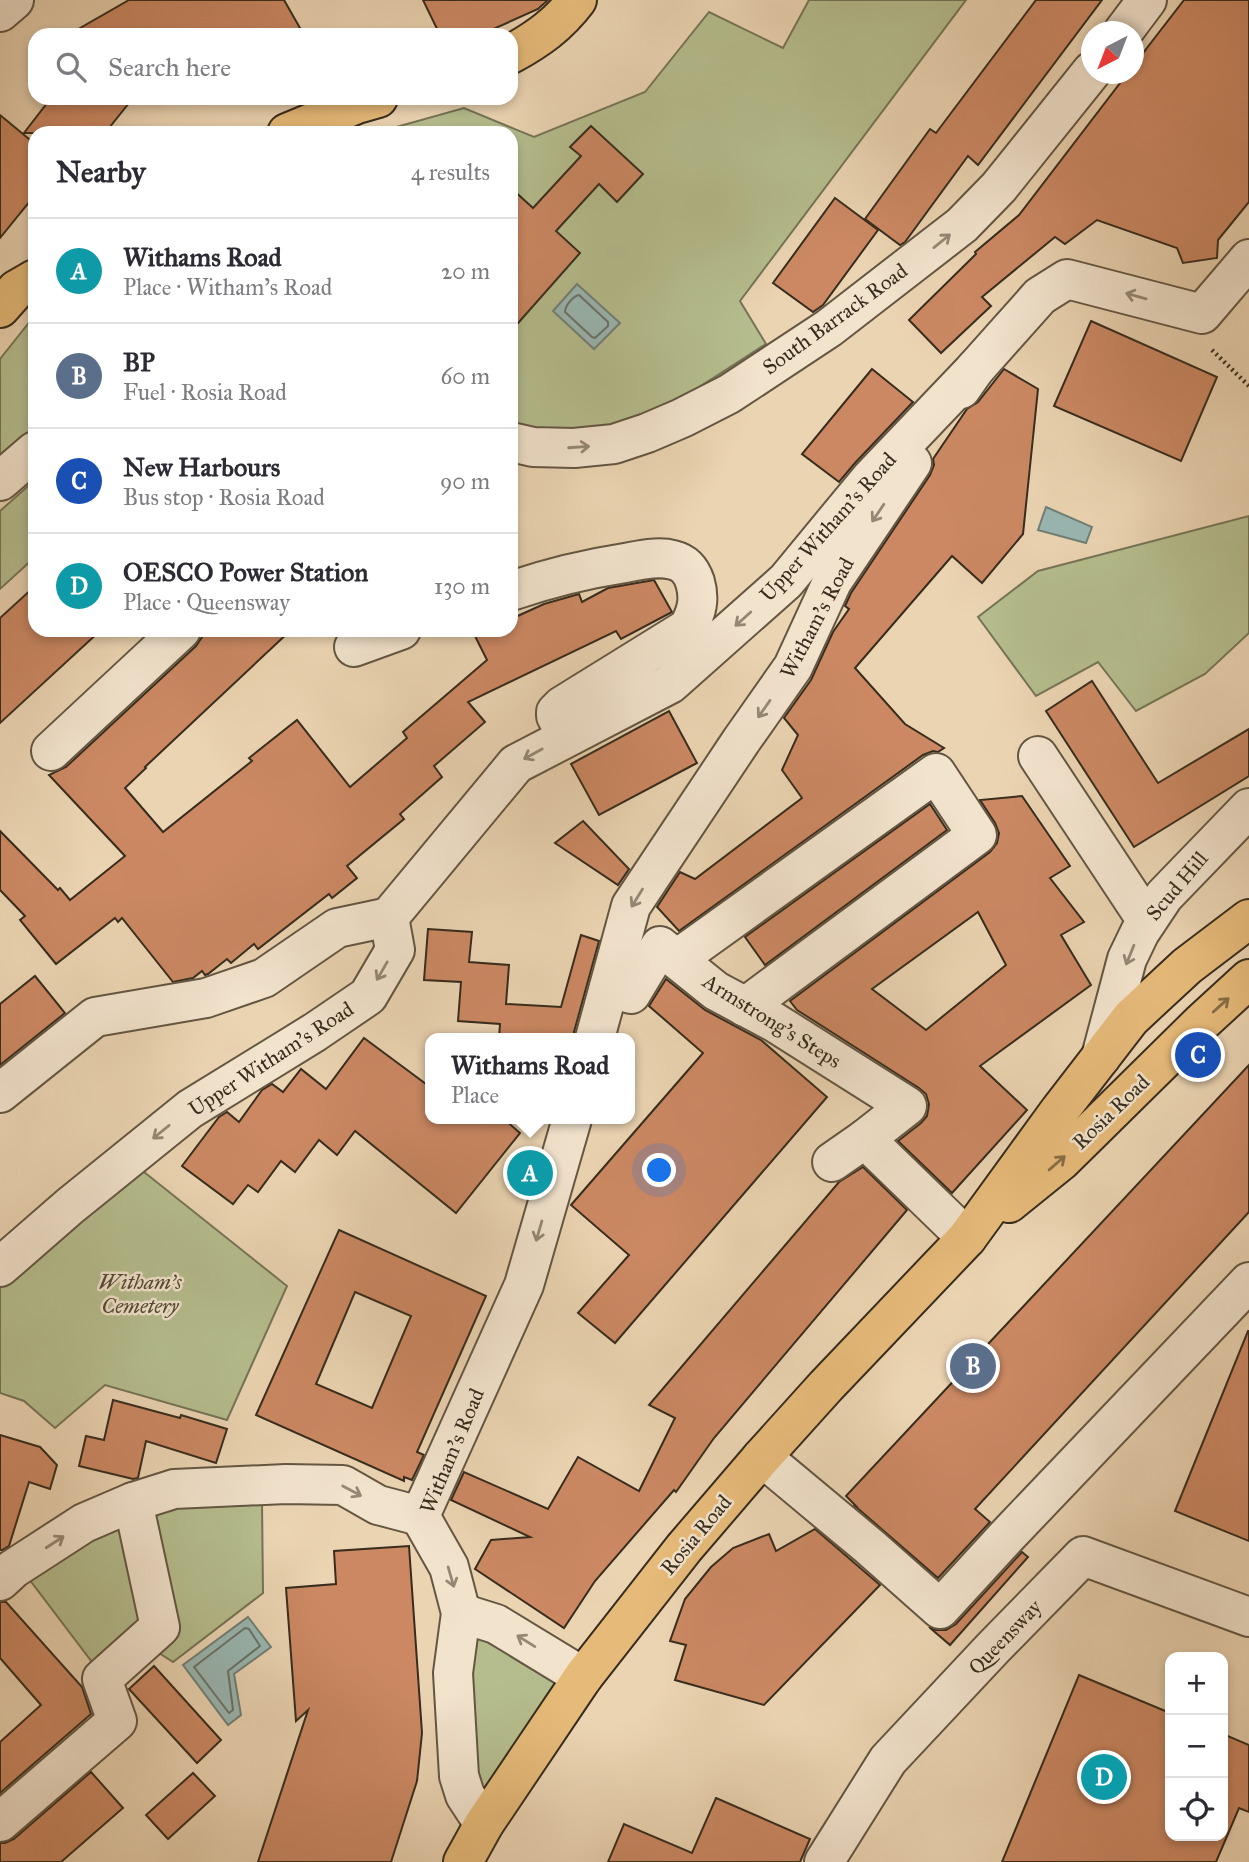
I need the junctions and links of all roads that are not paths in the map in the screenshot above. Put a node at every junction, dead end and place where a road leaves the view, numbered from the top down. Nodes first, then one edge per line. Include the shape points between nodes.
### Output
1 (14, 0) edge
2 (577, 0) edge
3 (1147, 0) edge
4 (0, 12) edge
5 (1131, 21) edge
6 (518, 50) edge
7 (1081, 84) edge
8 (355, 105) edge
9 (304, 126) edge
10 (1249, 258) edge
11 (28, 283) edge
12 (0, 308) edge
13 (975, 369) junction
14 (518, 444) edge
15 (28, 457) edge
16 (0, 481) edge
17 (518, 589) edge
18 (173, 637) edge
19 (382, 637) edge
20 (354, 647) dead end
21 (566, 736) junction
22 (51, 751) dead end
23 (1038, 756) dead end
24 (1249, 808) edge
25 (389, 917) junction
26 (1249, 919) edge
27 (1147, 921) junction
28 (677, 959) junction
29 (1249, 979) edge
30 (609, 988) junction
31 (745, 1007) junction
32 (596, 1033) edge
33 (1101, 1057) junction
34 (0, 1093) edge
35 (571, 1124) edge
36 (865, 1139) junction
37 (832, 1162) dead end
38 (967, 1238) junction
39 (0, 1267) edge
40 (1249, 1282) edge
41 (762, 1457) junction
42 (134, 1502) junction
43 (420, 1516) junction
44 (0, 1581) edge
45 (461, 1613) junction
46 (1249, 1617) edge
47 (583, 1677) junction
48 (0, 1822) edge
49 (484, 1824) junction
50 (463, 1862) edge
51 (824, 1862) edge

1 - 4 street
2 - 6 main road via 564,18
3 - 5 street
14 -> 7 street, South Barrack Road via 574,448 614,444 729,394 829,328 962,225 999,187
8 - 9 main road
10 -> 13 street, Witham's Road via 1202,314 1067,279 1040,296
11 - 12 main road
13 -> 21 street, Upper Witham's Road via 871,478 786,581 670,684
13 -> 30 street, Witham's Road via 832,582 793,667 631,906
15 - 16 street
17 - 21 street via 598,567 656,558 681,563 692,574 698,601 688,628 562,706 556,716
18 - 22 street
19 - 20 street
21 -> 25 street, Upper Witham's Road via 516,764
23 - 27 street
24 - 27 street, Scud Hill via 1164,896
25 - 34 street via 337,928 264,978 206,998 95,1017
25 -> 39 street, Upper Witham's Road via 395,950 368,996 190,1109
26 - 33 main road, Rosia Road via 1158,991
27 -> 33 street, Scud Hill via 1127,959
28 - 30 street via 660,946 631,993
28 - 31 street, Armstrong's Steps via 716,991
28 - 31 street via 936,774 977,835
38 -> 29 main road, Rosia Road via 1061,1161
30 - 32 street, Witham's Road
31 - 36 street, Armstrong's Steps via 907,1106
33 - 38 main road, Rosia Road
35 -> 43 street, Witham's Road via 524,1285
36 - 37 street
36 - 38 street
38 - 41 main road, Rosia Road
40 - 41 street via 940,1609
41 - 47 main road, Rosia Road
42 -> 43 street via 174,1489 343,1485 378,1505
44 -> 42 street via 84,1523
42 - 48 street via 160,1627 102,1679 117,1721
43 -> 45 street, Witham's Road via 449,1567
47 -> 45 street via 496,1624
45 - 49 street, Witham's Road via 453,1673 459,1776
46 - 51 street, Queensway via 1083,1556 888,1760
47 - 49 main road, Rosia Road
49 - 50 main road, Rosia Road

